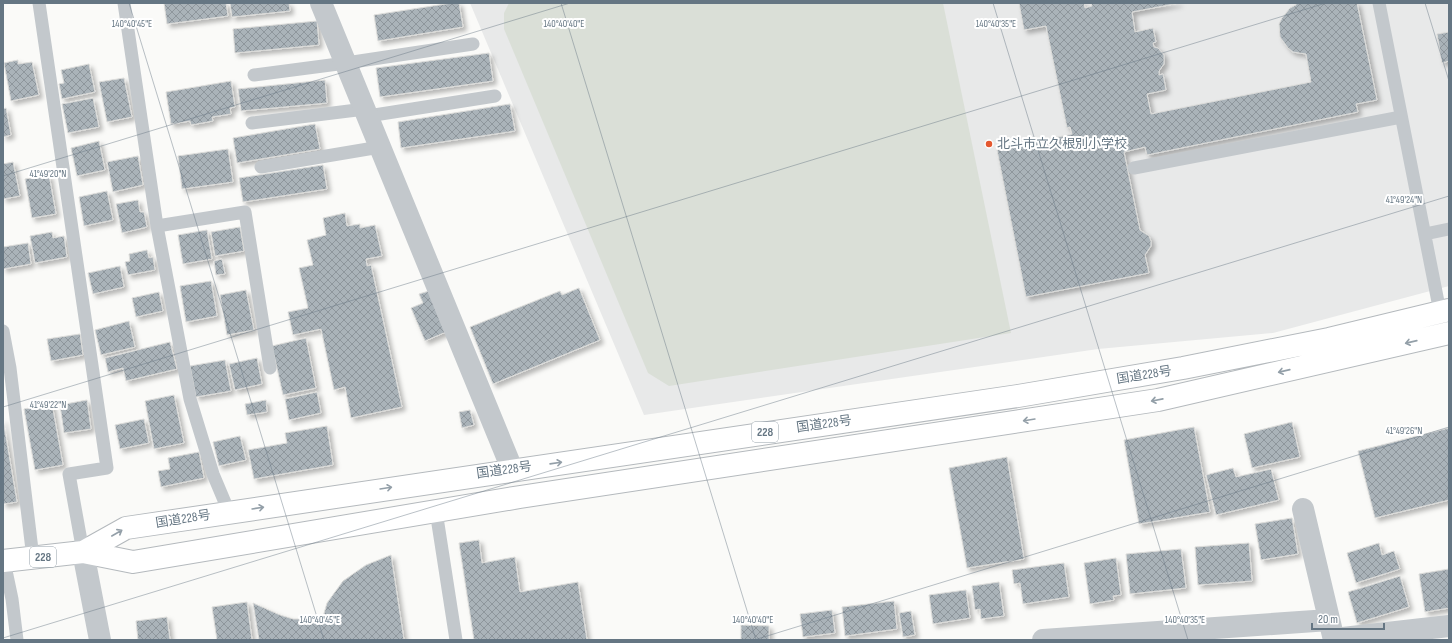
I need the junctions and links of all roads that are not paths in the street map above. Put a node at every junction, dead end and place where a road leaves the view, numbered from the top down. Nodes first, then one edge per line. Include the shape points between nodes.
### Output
1 (39, 3) edge
2 (124, 3) edge
3 (321, 3) edge
4 (1379, 3) edge
5 (473, 44) dead end
6 (346, 64) junction
7 (254, 75) dead end
8 (495, 96) dead end
9 (366, 113) junction
10 (1401, 117) junction
11 (252, 123) dead end
12 (380, 147) junction
13 (261, 167) dead end
14 (1134, 168) dead end
15 (157, 226) junction
16 (1449, 230) edge
17 (1424, 234) junction
18 (1444, 311) edge
19 (3, 331) edge
20 (1449, 333) edge
21 (270, 368) dead end
22 (512, 469) junction
23 (436, 510) junction
24 (1304, 510) dead end
25 (229, 512) junction
26 (83, 552) junction
27 (33, 558) junction
28 (3, 561) edge
29 (1449, 626) edge
30 (1332, 633) edge
31 (17, 640) edge
32 (100, 640) edge
33 (456, 640) edge
34 (1043, 640) edge

1 - 26 lane via 107,468 69,474
2 - 15 lane
3 - 6 street
4 - 10 lane
5 - 6 lane
6 - 7 lane
6 - 9 street
8 - 9 lane
9 - 11 lane
9 - 12 street
10 - 14 lane
10 - 17 lane
12 - 13 lane
12 - 22 street
15 - 21 lane via 245,212
15 - 25 lane via 190,399 213,474
16 - 17 lane
17 - 18 lane
22 -> 18 highway, 国道228号 / 228 via 1010,397 1183,368 1329,339
19 - 27 lane via 10,368
20 -> 23 highway, 国道228号 / 228 via 1158,400
25 -> 22 highway, 国道228号 / 228
23 - 26 highway, 国道228号 / 228 via 133,562
23 - 33 lane
24 - 30 street
26 -> 25 highway, 国道228号 / 228 via 126,528
26 - 27 highway, 国道228号 / 228
26 - 32 street
27 - 28 highway, 国道228号 / 228
28 - 31 lane via 12,600
29 - 30 street
30 - 34 street

